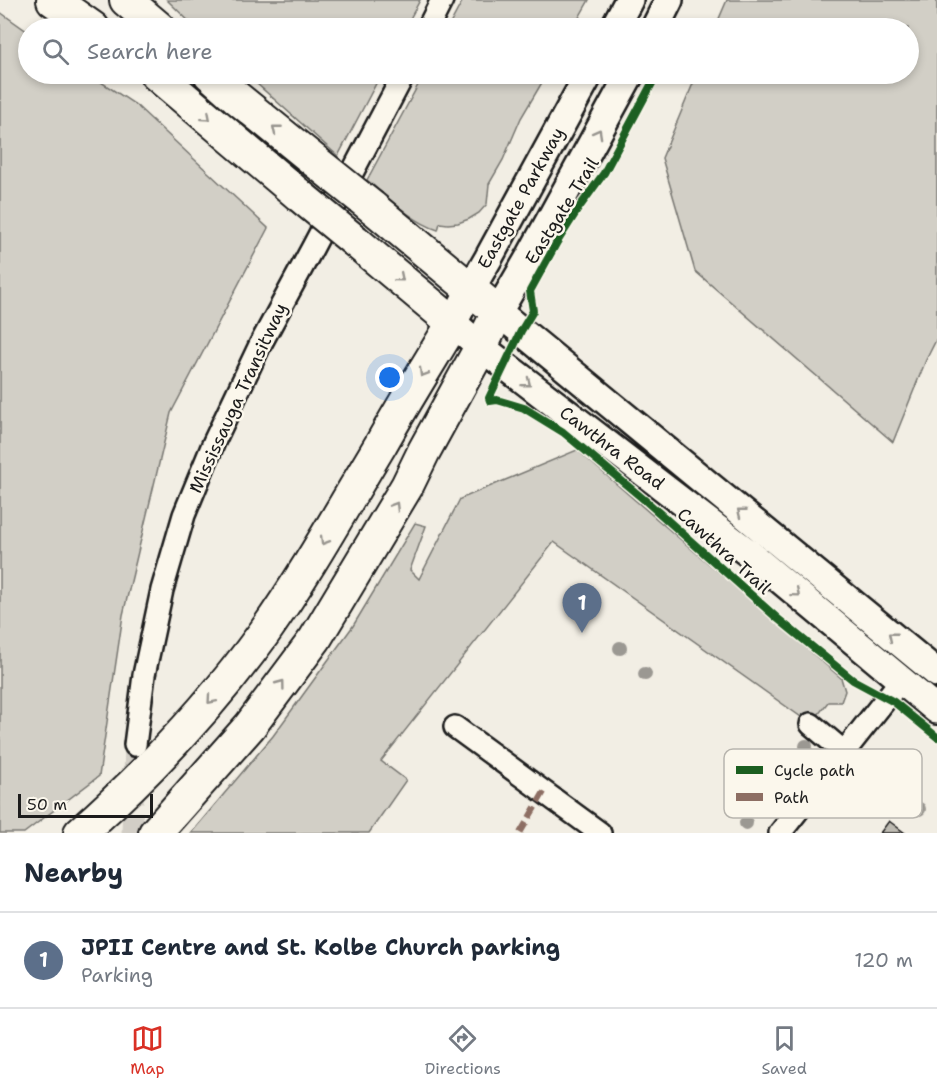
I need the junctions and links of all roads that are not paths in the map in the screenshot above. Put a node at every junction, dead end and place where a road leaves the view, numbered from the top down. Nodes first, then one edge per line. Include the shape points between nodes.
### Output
1 (53, 0) edge
2 (126, 0) edge
3 (442, 0) edge
4 (629, 0) edge
5 (669, 0) edge
6 (79, 18) edge
7 (147, 18) edge
8 (433, 18) edge
9 (619, 18) edge
10 (660, 18) edge
11 (168, 84) edge
12 (221, 84) edge
13 (399, 84) edge
14 (584, 84) edge
15 (625, 84) edge
16 (470, 290) junction
17 (498, 312) junction
18 (453, 323) junction
19 (480, 347) junction
20 (937, 673) edge
21 (901, 680) junction
22 (937, 710) edge
23 (811, 724) dead end
24 (454, 727) dead end
25 (135, 745) tunnel mouth
26 (840, 749) edge
27 (846, 749) edge
28 (792, 818) edge
29 (80, 833) edge
30 (155, 833) edge
31 (600, 833) edge
32 (780, 833) edge

1 - 6 highway
2 - 7 highway
3 - 8 lane
4 - 9 main road
5 - 10 main road
11 -> 18 highway, bridge
16 -> 12 highway, bridge
13 - 25 lane, Mississauga Transitway via 260,345 188,505 162,590 144,675
14 - 16 main road, Eastgate Parkway
17 -> 15 main road, Eastgate Parkway
16 - 17 highway
16 - 18 main road, Eastgate Parkway
17 - 19 highway
20 -> 17 main road, Cawthra Road
18 - 19 main road, Cawthra Road
18 -> 29 highway via 320,548 264,633 169,747
19 -> 21 main road, Cawthra Road via 746,551
30 -> 19 highway via 250,726 315,639 407,486
21 - 22 main road, Cawthra Road
21 - 27 lane
23 - 26 lane
24 - 31 lane
28 - 32 lane

